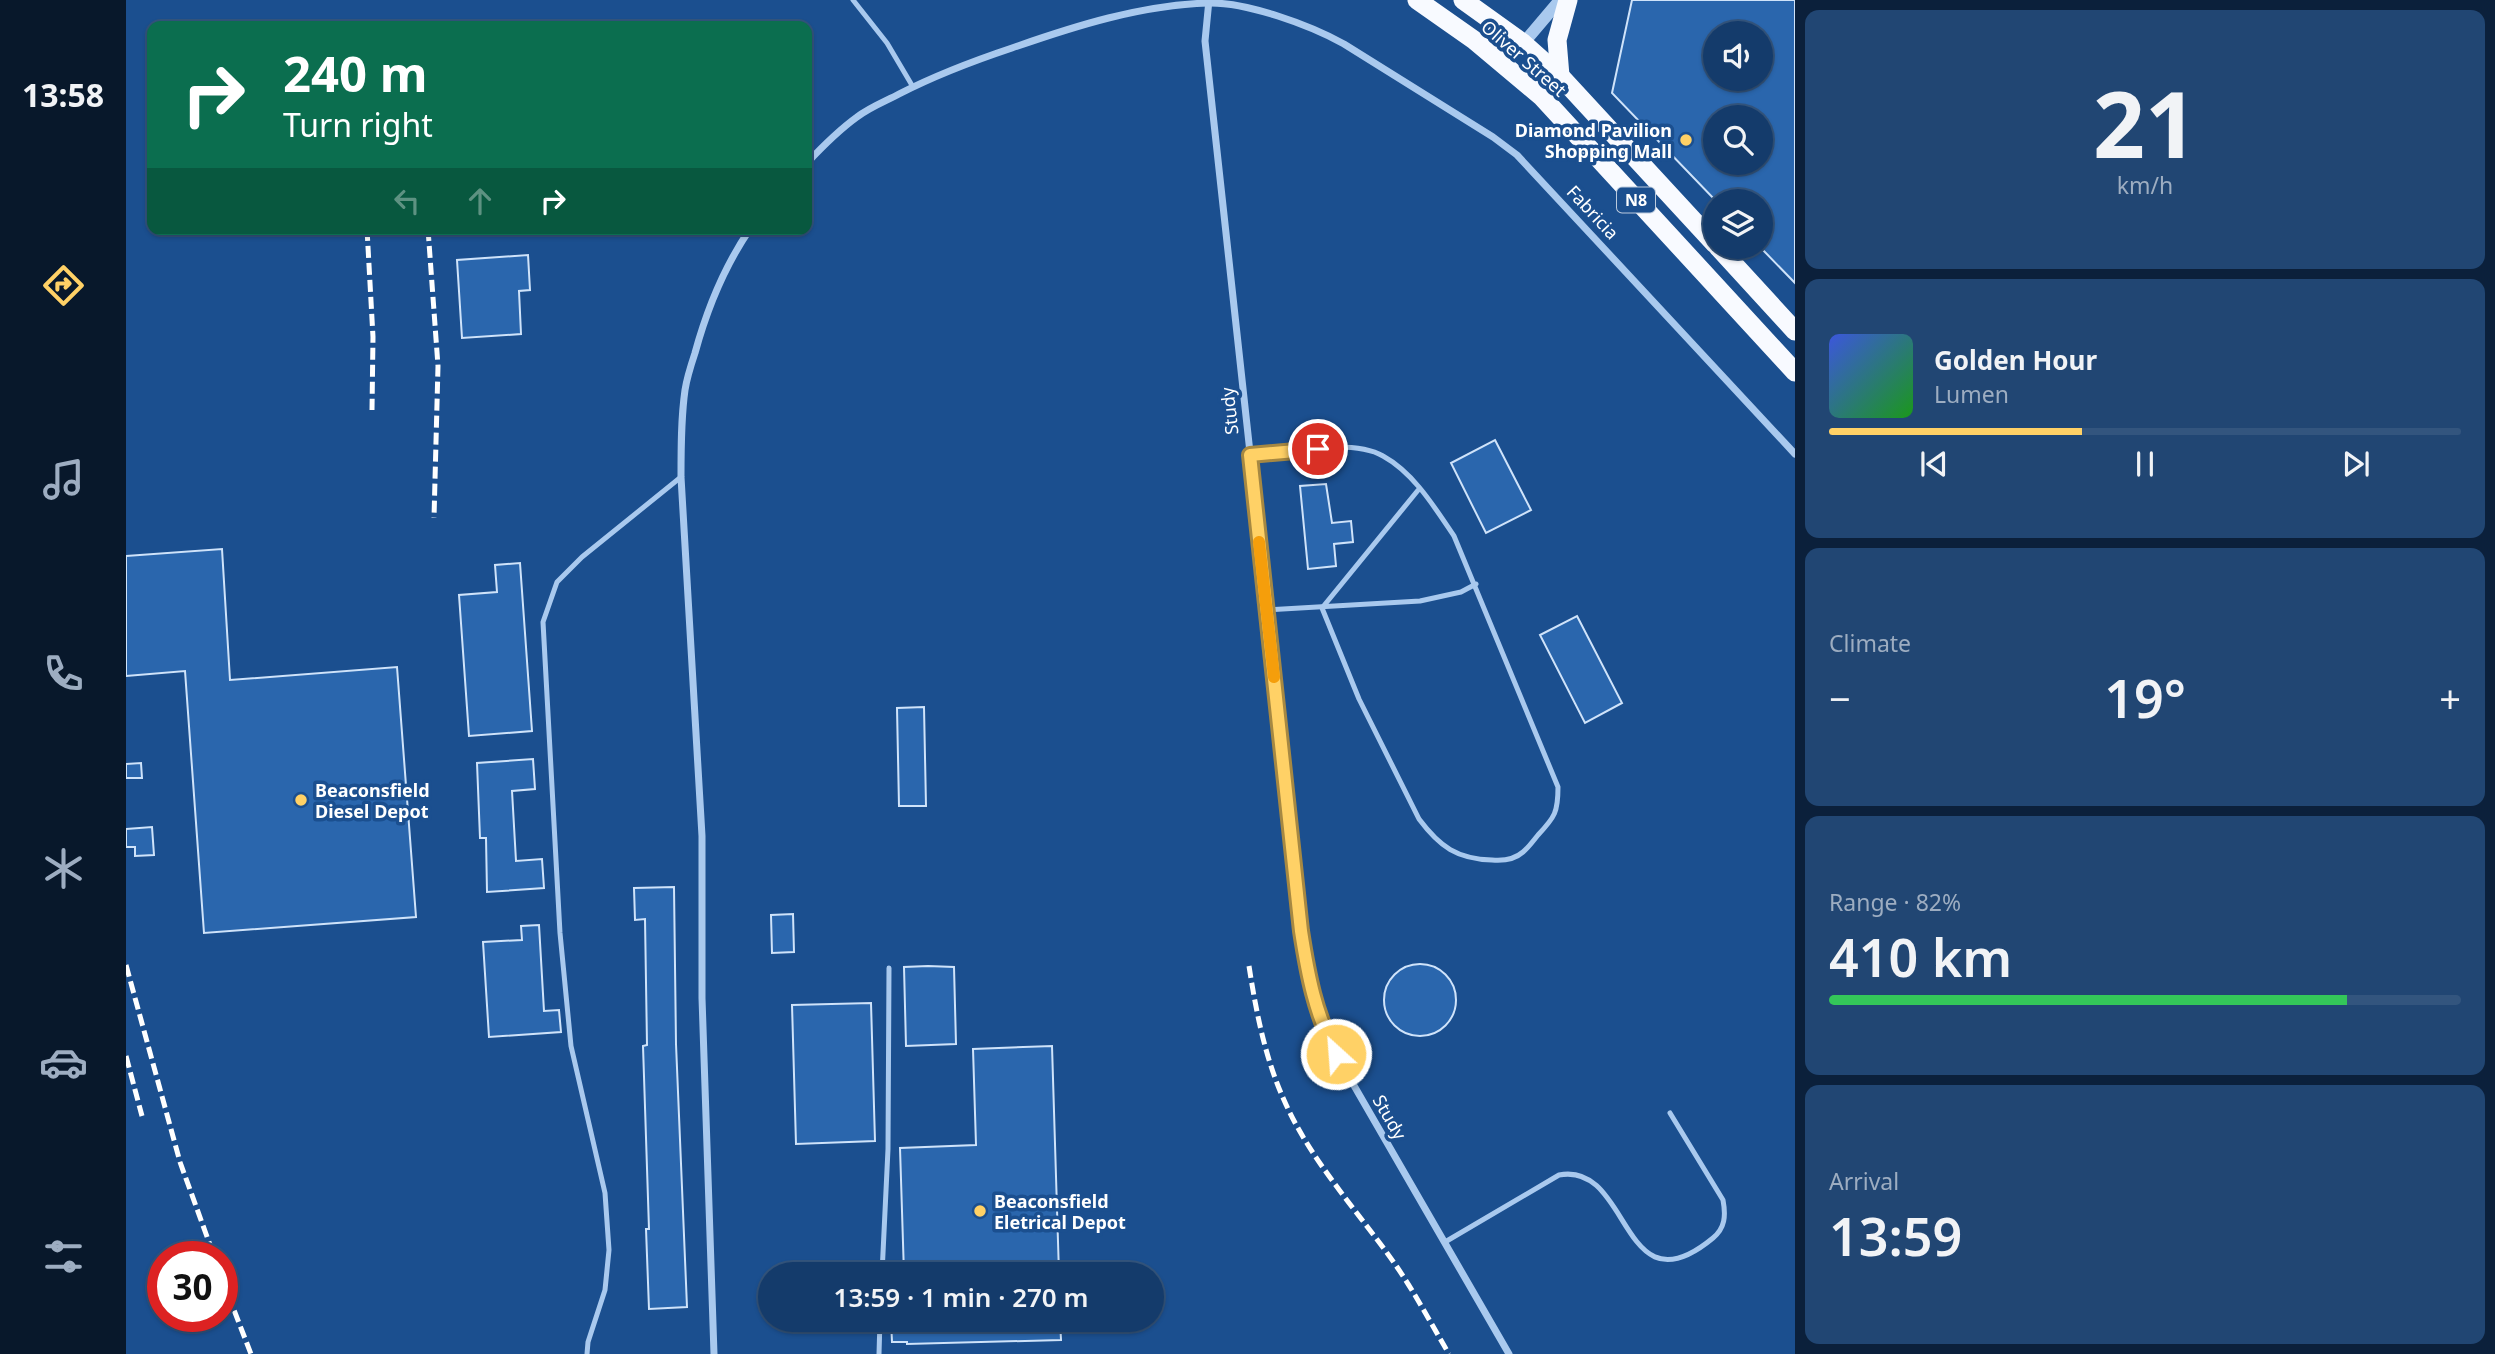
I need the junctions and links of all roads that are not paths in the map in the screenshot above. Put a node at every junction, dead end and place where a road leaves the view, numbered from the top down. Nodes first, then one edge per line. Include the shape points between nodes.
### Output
1 (853, 0) edge
2 (1417, 0) edge
3 (1463, 0) edge
4 (1560, 0) edge
5 (1568, 0) edge
6 (1208, 1) edge
7 (1523, 43) junction
8 (1506, 65) junction
9 (1559, 76) junction
10 (912, 87) junction
11 (812, 158) edge
12 (1703, 231) edge
13 (746, 235) edge
14 (1729, 259) edge
15 (1795, 331) edge
16 (1795, 372) edge
17 (1795, 454) edge
18 (1250, 455) junction
19 (681, 477) junction
20 (1419, 489) junction
21 (1476, 584) junction
22 (1322, 608) junction
23 (1267, 610) junction
24 (889, 968) dead end
25 (1670, 1113) dead end
26 (1445, 1242) junction
27 (883, 1262) edge
28 (880, 1332) edge
29 (587, 1354) edge
30 (713, 1354) edge
31 (879, 1354) edge
32 (1509, 1354) edge

1 - 10 lane via 887,43
2 - 8 highway, Oliver Street / N8
3 - 7 highway, Oliver Street / N8
4 - 7 street
5 - 9 highway via 1557,40
6 - 10 street, Fabricia via 1144,10 1079,27 967,63
6 - 17 street, Fabricia via 1303,24 1331,37 1505,145
6 - 18 street, Study via 1205,41
7 - 8 street
7 - 9 highway, Oliver Street / N8
8 - 16 highway, Oliver Street / N8 via 1542,97
9 - 12 highway, Oliver Street / N8
10 - 11 street, Fabricia via 859,115
13 - 19 street via 714,293 685,387
14 - 15 highway, Oliver Street / N8
18 - 20 lane via 1360,448 1382,455
18 - 23 street, Study
19 - 29 lane via 557,582 543,622 560,933 571,1046 605,1192 609,1250 605,1290
19 - 30 street via 702,836
20 - 21 lane via 1454,536
20 - 22 lane
21 - 22 lane via 1420,601
21 - 22 lane via 1558,787 1558,807 1551,822 1522,853 1503,861 1471,859 1451,851 1419,819 1359,699
22 - 23 lane
23 - 26 street, Study via 1301,931 1316,1011
24 - 27 lane
25 - 26 lane via 1725,1210 1719,1233 1687,1257 1659,1259 1646,1253 1602,1190 1569,1173 1559,1174
26 - 32 street, Study
28 - 31 lane

